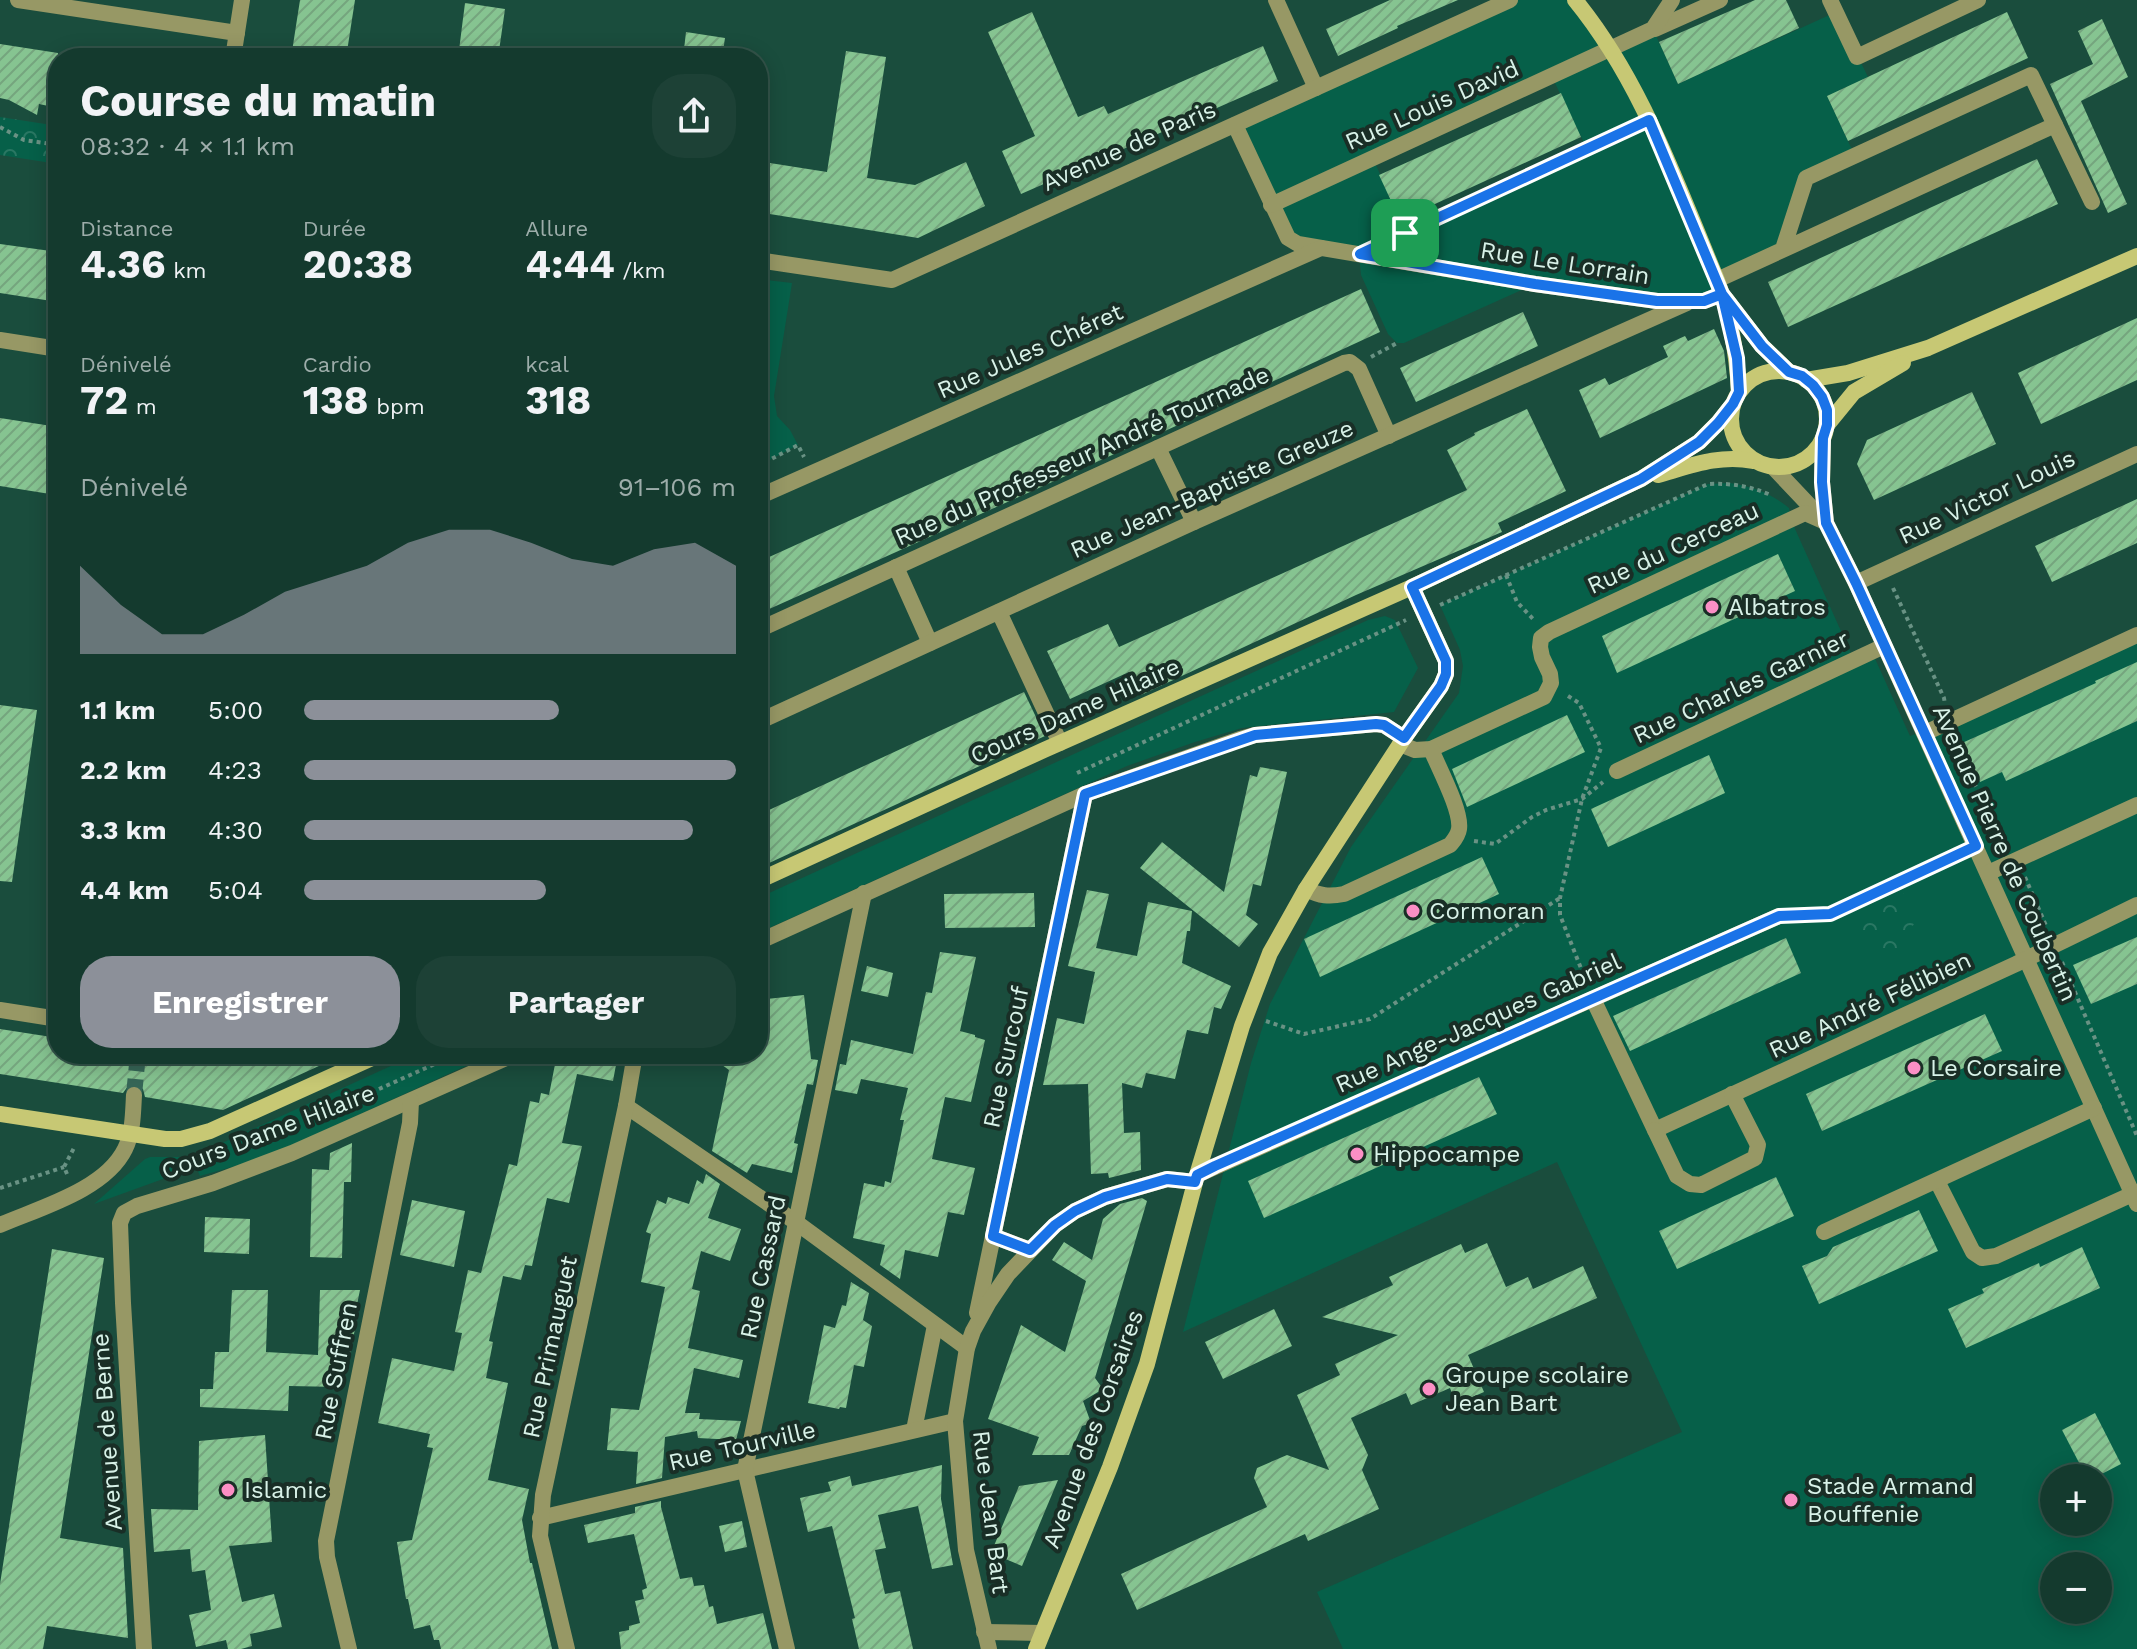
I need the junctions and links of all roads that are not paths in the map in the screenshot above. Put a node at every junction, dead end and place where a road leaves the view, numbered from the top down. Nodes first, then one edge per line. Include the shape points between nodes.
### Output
1 (18, 0) edge
2 (242, 0) edge
3 (1276, 0) edge
4 (1510, 0) edge
5 (1575, 0) edge
6 (1672, 0) edge
7 (1720, 0) edge
8 (1830, 0) edge
9 (1978, 0) edge
10 (1653, 29) junction
11 (237, 33) junction
12 (235, 48) edge
13 (1612, 49) junction
14 (1316, 88) junction
15 (1235, 125) junction
16 (2055, 125) junction
17 (2092, 202) dead end
18 (1271, 205) junction
19 (1321, 248) junction
20 (1783, 249) junction
21 (2137, 256) edge
22 (768, 261) edge
23 (1720, 287) junction
24 (1687, 303) junction
25 (0, 340) edge
26 (48, 347) edge
27 (1928, 348) junction
28 (1789, 372) junction
29 (1806, 380) junction
30 (1736, 398) junction
31 (1825, 432) junction
32 (1389, 436) junction
33 (1158, 448) junction
34 (2137, 454) edge
35 (1765, 464) junction
36 (1641, 479) junction
37 (768, 493) edge
38 (1194, 522) junction
39 (1826, 523) junction
40 (896, 567) junction
41 (1856, 583) junction
42 (1412, 587) junction
43 (999, 612) junction
44 (768, 625) edge
45 (2137, 635) edge
46 (930, 643) junction
47 (1884, 646) junction
48 (768, 717) edge
49 (1925, 733) junction
50 (1402, 741) junction
51 (1060, 743) junction
52 (1431, 749) junction
53 (1617, 771) dead end
54 (1085, 794) junction
55 (2137, 805) edge
56 (1988, 873) junction
57 (768, 876) edge
58 (1306, 889) junction
59 (864, 893) junction
60 (2137, 905) edge
61 (1779, 916) road end
62 (768, 937) edge
63 (2026, 958) junction
64 (1593, 999) junction
65 (0, 1010) edge
66 (48, 1017) edge
67 (359, 1064) edge
68 (493, 1064) edge
69 (633, 1064) edge
70 (1732, 1094) junction
71 (134, 1095) tunnel mouth
72 (411, 1101) junction
73 (626, 1106) junction
74 (2094, 1108) junction
75 (0, 1114) edge
76 (1655, 1130) junction
77 (131, 1134) junction
78 (1196, 1178) junction
79 (1937, 1181) junction
80 (2136, 1197) edge
81 (124, 1213) joint
82 (797, 1223) junction
83 (0, 1225) edge
84 (1824, 1232) dead end
85 (993, 1236) junction
86 (1030, 1250) junction
87 (935, 1325) junction
88 (973, 1331) junction
89 (967, 1348) junction
90 (955, 1421) junction
91 (914, 1430) junction
92 (745, 1470) junction
93 (540, 1518) junction
94 (984, 1632) junction
95 (1042, 1633) junction
96 (144, 1649) edge
97 (349, 1649) edge
98 (567, 1649) edge
99 (787, 1649) edge
100 (989, 1649) edge
101 (1036, 1649) edge

1 - 11 street
2 - 11 street
3 - 14 street
4 - 14 street, Avenue de Paris
5 - 13 street
6 - 10 street
7 - 10 street, Rue Louis David
8 - 9 street via 1857,57
10 - 13 street, Rue Louis David
11 - 12 street
13 - 18 street, Rue Louis David
13 - 23 street via 1649,120
14 - 15 street, Avenue de Paris
15 - 18 street, Rue Le Lorrain
15 - 22 street, Avenue de Paris via 892,280
16 - 17 street
16 - 20 street, Rue Le Lorrain
16 - 20 street via 2031,75 1806,178
18 - 19 street, Rue Le Lorrain via 1288,238
19 - 24 street, Rue Le Lorrain
19 - 37 street, Rue Jules Chéret
20 - 23 street, Rue Le Lorrain
21 - 27 street
23 - 24 street, Rue Le Lorrain via 1704,301
23 - 28 street via 1762,346
23 - 30 street via 1737,358
24 - 32 street, Rue Jean-Baptiste Greuze
25 - 26 street
27 - 29 street
27 - 31 street via 1854,392
28 - 29 street
28 - 30 street via 1760,374
29 - 31 street via 1827,410
30 - 35 street via 1731,417 1737,443
30 - 36 street via 1699,442
31 - 35 street via 1808,458 1785,467
31 - 39 street, Avenue Pierre de Coubertin
32 - 33 street, Rue du Professeur André Tournade via 1359,369 1350,362
32 - 38 street, Rue Jean-Baptiste Greuze
33 - 38 street
33 - 40 street, Rue du Professeur André Tournade
34 - 41 street, Rue Victor Louis
35 - 36 street via 1735,457
35 - 39 street, Avenue Pierre de Coubertin
36 - 42 street
38 - 43 street, Rue Jean-Baptiste Greuze
39 - 41 street, Avenue Pierre de Coubertin
39 - 52 street, Rue du Cerceau via 1805,513 1545,635 1542,657 1551,683 1544,697
40 - 44 street, Rue du Professeur André Tournade
40 - 46 street
41 - 47 street, Avenue Pierre de Coubertin
42 - 50 street, Avenue des Corsaires via 1446,661 1446,674
42 - 51 street, Cours Dame Hilaire
43 - 46 street, Rue Jean-Baptiste Greuze
43 - 51 street
45 - 49 street
46 - 48 street, Rue Jean-Baptiste Greuze
47 - 49 street, Avenue Pierre de Coubertin
47 - 53 street, Rue Charles Garnier
49 - 56 street, Avenue Pierre de Coubertin
50 - 52 street via 1415,750
50 - 54 street via 1376,724 1255,735
50 - 58 street, Avenue des Corsaires
51 - 57 street, Cours Dame Hilaire
52 - 58 street via 1459,816 1450,845 1344,894 1319,896
54 - 59 street
54 - 85 street, Rue Surcouf
55 - 56 street
56 - 63 street, Avenue Pierre de Coubertin
58 - 78 street, Avenue des Corsaires via 1270,953
59 - 62 street
59 - 82 street, Rue Cassard
60 - 63 street, Rue André Félibien
61 - 64 street, Rue Ange-Jacques Gabriel
63 - 70 street, Rue André Félibien
63 - 74 street, Avenue Pierre de Coubertin
64 - 76 street
64 - 78 street, Rue Ange-Jacques Gabriel
65 - 66 street
67 - 77 street, Cours Dame Hilaire via 198,1136
68 - 72 street, Cours Dame Hilaire
69 - 73 street, Rue Primauguet
70 - 76 street, Rue André Félibien
70 - 76 street via 1758,1145 1755,1158 1701,1185 1677,1176
71 - 77 street
72 - 81 street, Cours Dame Hilaire via 226,1178
72 - 97 street, Rue Suffren via 326,1541
73 - 82 street
73 - 93 street, Rue Primauguet
74 - 79 street
74 - 80 street, Avenue Pierre de Coubertin
75 - 77 street, Cours Dame Hilaire
77 - 83 street via 103,1176
78 - 86 street, Rue Jean Bart via 1167,1179 1105,1197 1065,1218
78 - 95 street, Avenue des Corsaires via 1147,1364
79 - 80 street via 1973,1252 1982,1258
79 - 84 street
81 - 96 street, Avenue de Berne via 123,1303
82 - 87 street
82 - 92 street, Rue Cassard
85 - 86 street
85 - 88 street, Rue Surcouf
86 - 88 street, Rue Jean Bart via 1008,1274
87 - 89 street
87 - 91 street
88 - 89 street, Rue Jean Bart
89 - 90 street, Rue Jean Bart
90 - 91 street, Rue Tourville
90 - 94 street, Rue Jean Bart via 966,1550
91 - 92 street, Rue Tourville
92 - 93 street, Rue Tourville
92 - 99 street, Rue Cassard
93 - 98 street, Rue Primauguet
94 - 95 street
94 - 100 street, Rue Jean Bart
95 - 101 street, Avenue des Corsaires

